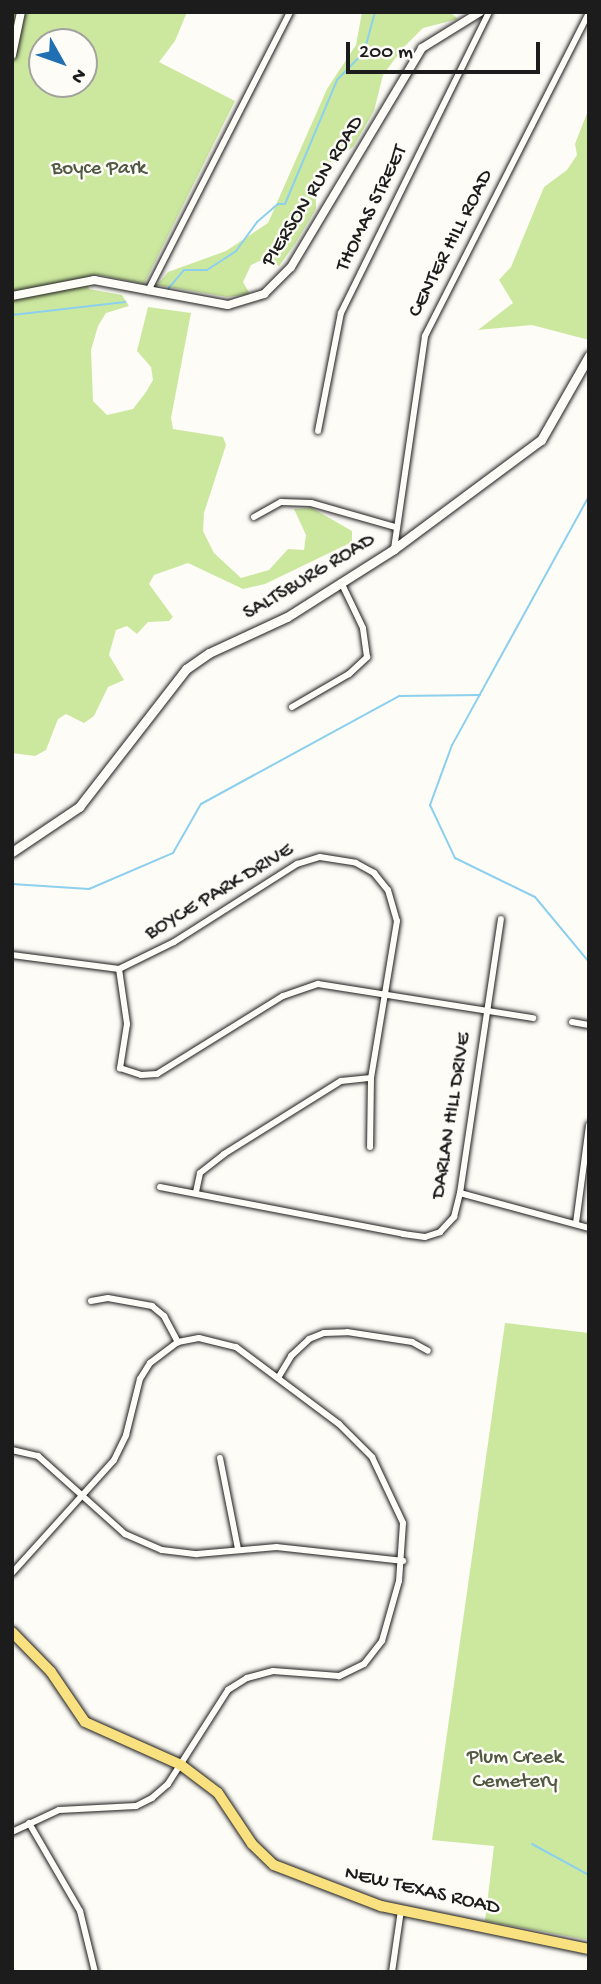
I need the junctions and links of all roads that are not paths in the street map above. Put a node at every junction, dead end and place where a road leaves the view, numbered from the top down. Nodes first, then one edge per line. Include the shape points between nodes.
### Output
1 (21, 12) edge
2 (289, 12) edge
3 (480, 12) edge
4 (489, 12) edge
5 (589, 13) edge
6 (12, 55) edge
7 (147, 293) junction
8 (12, 296) edge
9 (589, 356) edge
10 (318, 431) dead end
11 (254, 517) dead end
12 (395, 527) junction
13 (394, 549) junction
14 (341, 582) junction
15 (292, 708) dead end
16 (12, 852) edge
17 (500, 919) dead end
18 (12, 955) edge
19 (119, 969) junction
20 (385, 994) junction
21 (487, 1009) junction
22 (533, 1018) dead end
23 (572, 1022) dead end
24 (589, 1025) edge
25 (371, 1078) junction
26 (589, 1125) edge
27 (370, 1147) dead end
28 (160, 1187) dead end
29 (195, 1192) junction
30 (460, 1193) junction
31 (576, 1223) junction
32 (589, 1228) edge
33 (91, 1301) dead end
34 (178, 1342) junction
35 (428, 1351) dead end
36 (278, 1378) junction
37 (12, 1450) edge
38 (220, 1458) dead end
39 (83, 1497) junction
40 (237, 1549) junction
41 (403, 1561) junction
42 (12, 1573) edge
43 (12, 1632) edge
44 (181, 1765) junction
45 (29, 1823) junction
46 (12, 1832) edge
47 (401, 1910) junction
48 (589, 1949) edge
49 (95, 1972) edge
50 (392, 1972) edge

1 - 6 street
2 - 7 street
3 - 7 street, PIERSON RUN ROAD via 429,43 416,57 359,158 274,286 253,300 228,304
4 - 10 street, THOMAS STREET via 341,313
5 - 12 street, CENTER HILL ROAD via 425,336
7 - 8 street, PIERSON RUN ROAD via 81,281
9 - 13 main road, SALTSBURG ROAD via 541,440
11 - 12 street via 271,505 311,503
12 - 13 street, CENTER HILL ROAD
13 - 14 main road, SALTSBURG ROAD
14 - 15 street via 363,628 367,657 349,674
14 - 16 main road, SALTSBURG ROAD via 287,617 186,669 79,807
17 - 21 street, DARLAN HILL DRIVE
18 - 19 street
19 - 20 street via 127,1024 123,1073 157,1074 304,986 341,986
19 - 20 street, BOYCE PARK DRIVE via 174,942 297,864 333,857 374,873 388,890 397,921
20 - 21 street
20 - 25 street, BOYCE PARK DRIVE
21 - 22 street
21 - 30 street, DARLAN HILL DRIVE
23 - 24 street
25 - 27 street, BOYCE PARK DRIVE
25 - 29 street via 341,1081 223,1154 200,1173
26 - 31 street
28 - 29 street, DARLAN HILL DRIVE
29 - 30 street, DARLAN HILL DRIVE via 425,1237 449,1224
30 - 31 street
31 - 32 street
33 - 34 street via 120,1299 152,1306 164,1316
34 - 36 street via 215,1339 236,1347
34 - 39 street via 145,1370 122,1448
35 - 36 street via 412,1342 324,1333 309,1339 291,1356
36 - 41 street via 303,1394 372,1457 403,1523
37 - 39 street via 38,1456
38 - 40 street
39 - 40 street via 125,1534 145,1544 197,1554
39 - 42 street
40 - 41 street via 277,1547
41 - 44 street via 382,1642 373,1656 338,1676 272,1671 236,1684
43 - 44 main road, NEW TEXAS ROAD via 51,1672 85,1722
44 - 45 street via 164,1789 136,1806 59,1810
44 - 47 main road, NEW TEXAS ROAD via 218,1793 252,1844 274,1865 351,1897
45 - 46 street
45 - 49 street via 80,1911
47 - 48 main road, NEW TEXAS ROAD
47 - 50 street

